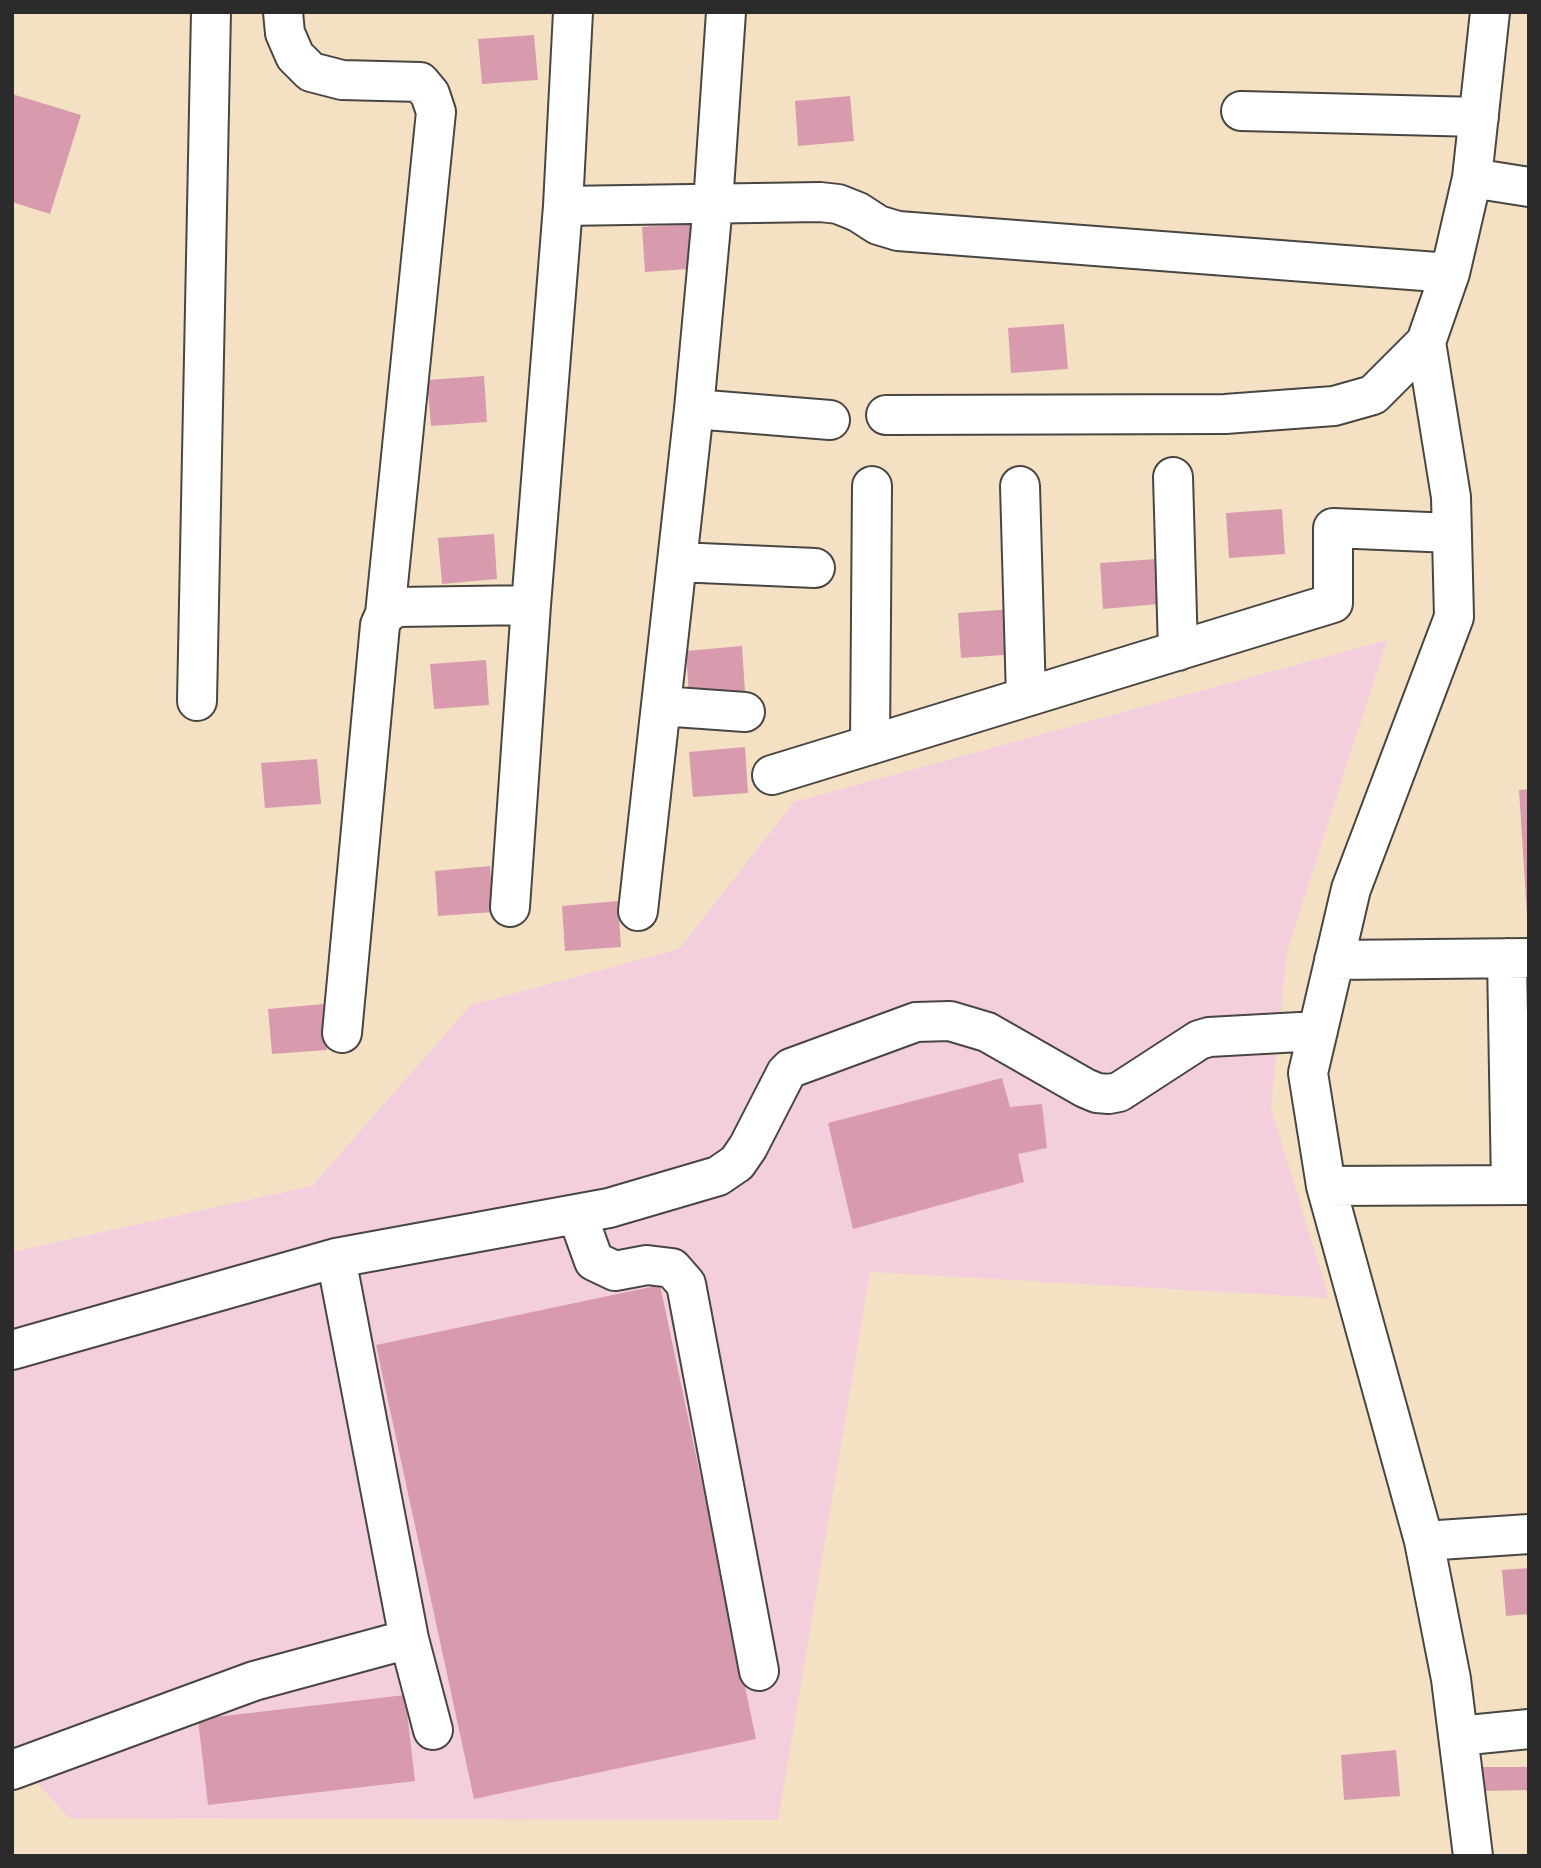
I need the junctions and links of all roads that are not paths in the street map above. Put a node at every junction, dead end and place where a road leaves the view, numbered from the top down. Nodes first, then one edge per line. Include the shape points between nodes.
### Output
1 (211, 12) edge
2 (283, 12) edge
3 (573, 12) edge
4 (726, 12) edge
5 (1490, 12) edge
6 (1241, 111) dead end
7 (1479, 117) junction
8 (1472, 178) junction
9 (1529, 187) edge
10 (713, 204) junction
11 (563, 206) junction
12 (1450, 273) junction
13 (1426, 342) junction
14 (694, 409) junction
15 (886, 415) dead end
16 (830, 420) dead end
17 (1173, 477) dead end
18 (872, 486) dead end
19 (1020, 486) dead end
20 (1452, 533) junction
21 (677, 562) junction
22 (815, 569) dead end
23 (531, 605) junction
24 (385, 614) junction
25 (1178, 651) junction
26 (1026, 697) junction
27 (197, 701) dead end
28 (661, 706) junction
29 (745, 712) dead end
30 (870, 745) junction
31 (772, 775) dead end
32 (510, 907) dead end
33 (638, 911) dead end
34 (1518, 958) edge
35 (1334, 960) junction
36 (1318, 1031) junction
37 (342, 1033) dead end
38 (1520, 1185) edge
39 (1326, 1186) junction
40 (577, 1214) junction
41 (336, 1258) junction
42 (12, 1350) edge
43 (1529, 1534) edge
44 (1424, 1541) junction
45 (409, 1639) junction
46 (759, 1671) dead end
47 (1529, 1729) edge
48 (433, 1730) dead end
49 (1458, 1736) junction
50 (12, 1770) edge
51 (1473, 1856) edge

1 - 27 street
2 - 24 street via 285,33 295,56 311,72 342,80 420,82 436,112
3 - 11 street
4 - 10 street
5 - 7 street
6 - 7 street
7 - 8 street
8 - 9 street
8 - 12 street
10 - 11 street
10 - 12 street via 820,202 838,204 898,231
10 - 14 street
11 - 23 street
12 - 13 street
13 - 15 street via 1373,395 1334,406 1225,414
13 - 20 street via 1451,497
14 - 16 street
14 - 21 street
17 - 25 street
18 - 30 street
19 - 26 street
20 - 25 street via 1333,528 1333,603
20 - 35 street via 1454,617 1352,889
21 - 22 street
21 - 28 street
23 - 24 street via 397,607
23 - 32 street
24 - 37 street via 378,639
25 - 26 street
26 - 30 street
28 - 29 street
28 - 33 street
30 - 31 street
34 - 35 street
34 - 38 street
35 - 36 street
36 - 39 street via 1308,1073
36 - 40 street via 1209,1037 1119,1092 1108,1094 1084,1088 987,1032 950,1021 916,1022 791,1068 737,1163 718,1176
38 - 39 street
39 - 44 street
40 - 41 street
40 - 46 street via 594,1261 615,1271 647,1265 671,1268 687,1284
41 - 42 street
41 - 45 street
43 - 44 street
44 - 49 street
45 - 48 street
45 - 50 street via 254,1681
47 - 49 street
49 - 51 street

